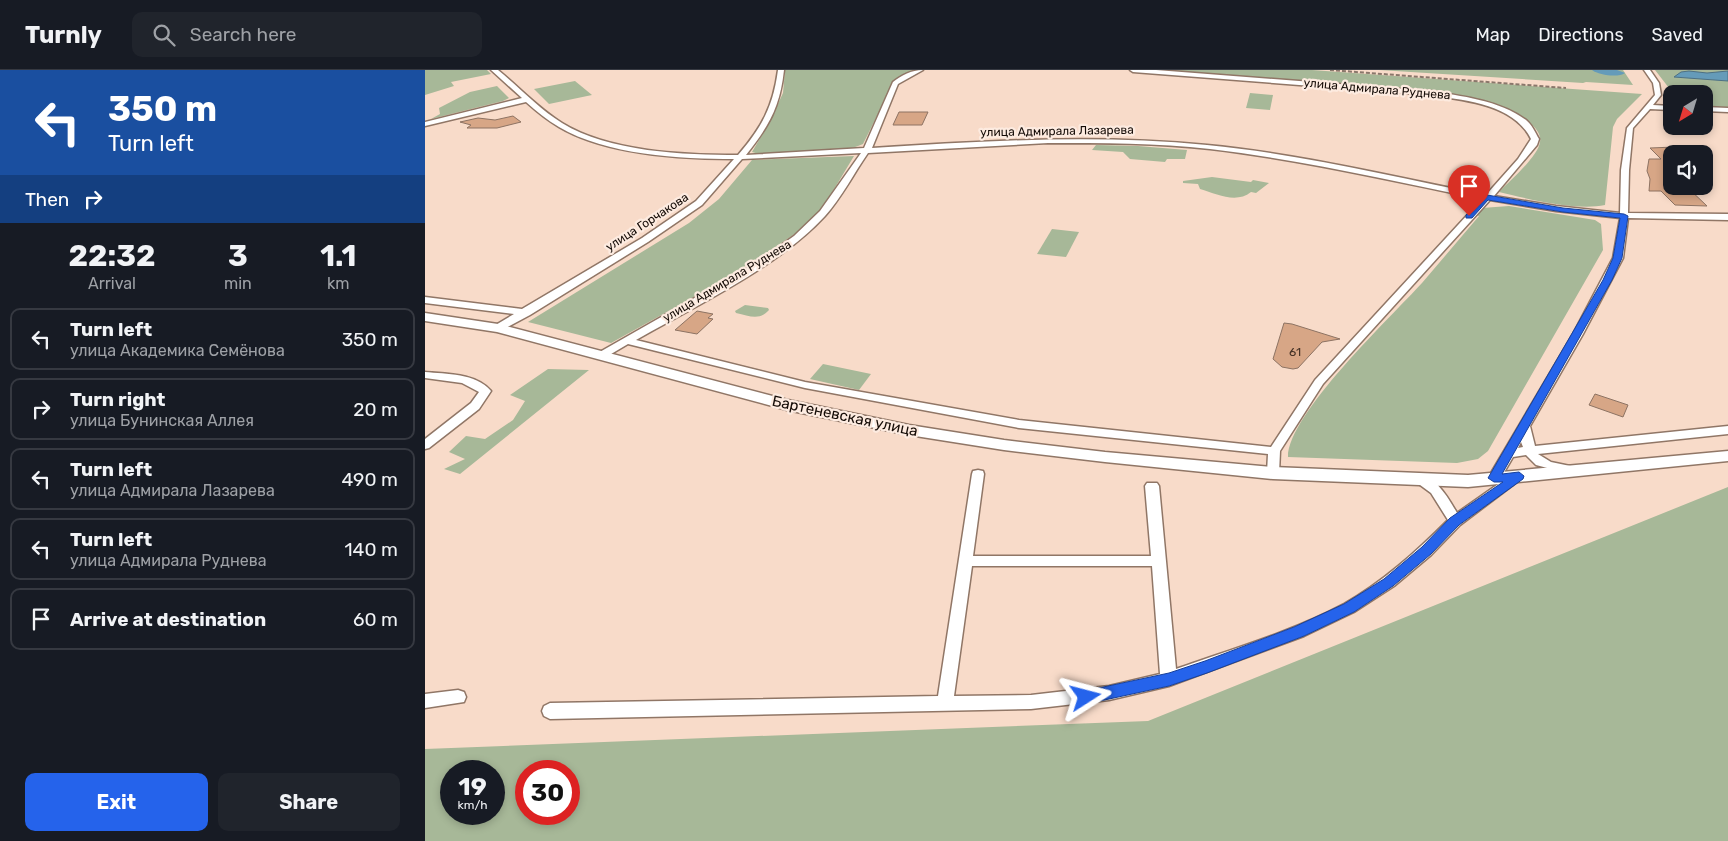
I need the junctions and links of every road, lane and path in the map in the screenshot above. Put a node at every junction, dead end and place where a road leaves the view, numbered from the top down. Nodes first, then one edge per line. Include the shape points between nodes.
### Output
1 (494, 70) edge
2 (781, 70) edge
3 (920, 70) edge
4 (1133, 70) edge
5 (1648, 72) edge
6 (528, 99) junction
7 (1648, 107) junction
8 (1663, 108) edge
9 (1713, 109) edge
10 (1728, 110) edge
11 (425, 124) edge
12 (866, 151) junction
13 (739, 157) junction
14 (1487, 197) junction
15 (1624, 216) junction
16 (1728, 218) edge
17 (425, 300) edge
18 (526, 313) junction
19 (425, 317) edge
20 (498, 328) junction
21 (628, 340) junction
22 (602, 356) junction
23 (425, 374) edge
24 (1524, 428) junction
25 (1728, 430) edge
26 (425, 445) edge
27 (1554, 449) junction
28 (1274, 451) junction
29 (1529, 451) junction
30 (1509, 452) junction
31 (1728, 456) edge
32 (1577, 472) junction
33 (1273, 473) junction
34 (978, 474) dead end
35 (1519, 476) junction
36 (1494, 478) junction
37 (1418, 480) junction
38 (1152, 486) dead end
39 (1455, 521) junction
40 (965, 561) junction
41 (1158, 561) junction
42 (1169, 679) junction
43 (458, 697) dead end
44 (425, 701) edge
45 (945, 704) junction
46 (550, 711) dead end

1 - 6 street, улица Адмирала Лазарева
2 - 13 street, улица Горчакова via 778,95 769,116
3 - 12 street, улица Адмирала Руднева via 895,83
4 - 14 street, улица Адмирала Руднева via 1429,92 1487,104 1523,121 1535,139 1521,161
5 - 7 street via 1656,82 1658,95
6 - 11 street
6 - 13 street, улица Адмирала Лазарева via 553,121 605,142 640,150
7 - 8 street
7 - 15 street via 1630,128
9 - 10 street
12 - 13 street, улица Адмирала Лазарева
12 - 14 street, улица Адмирала Лазарева via 1076,140 1166,143 1290,158
12 - 21 street, улица Адмирала Руднева via 823,213 797,238 759,265
13 - 18 street, улица Горчакова via 693,209
14 - 15 street, улица Адмирала Лазарева
14 - 28 street, улица Адмирала Руднева via 1319,382
15 - 16 street, улица Адмирала Лазарева
15 - 24 street via 1617,258
17 - 18 street
18 - 20 street, улица Горчакова
19 - 20 main road, Бартеневская улица
20 - 22 main road, Бартеневская улица
21 - 22 street, улица Адмирала Руднева
21 - 28 street via 805,385 1019,424
22 - 33 main road, Бартеневская улица via 787,405 909,430 1105,457
23 - 26 street via 470,382 485,391 475,406
24 - 27 street via 1534,439
24 - 29 street
24 - 30 street
25 - 27 street
27 - 29 street
28 - 33 street
29 - 30 street
29 - 32 street via 1536,460 1545,464
30 - 36 street
31 - 32 main road, Бартеневская улица
32 - 35 main road, Бартеневская улица
33 - 37 main road, Бартеневская улица
34 - 40 street
35 - 36 main road, Бартеневская улица
35 - 39 street
36 - 37 main road, Бартеневская улица
37 - 39 street via 1437,490
38 - 41 street
39 - 42 street via 1403,571 1349,608 1269,644
40 - 41 street
40 - 45 street
41 - 42 street
42 - 45 street via 1061,700
43 - 44 street
45 - 46 street

